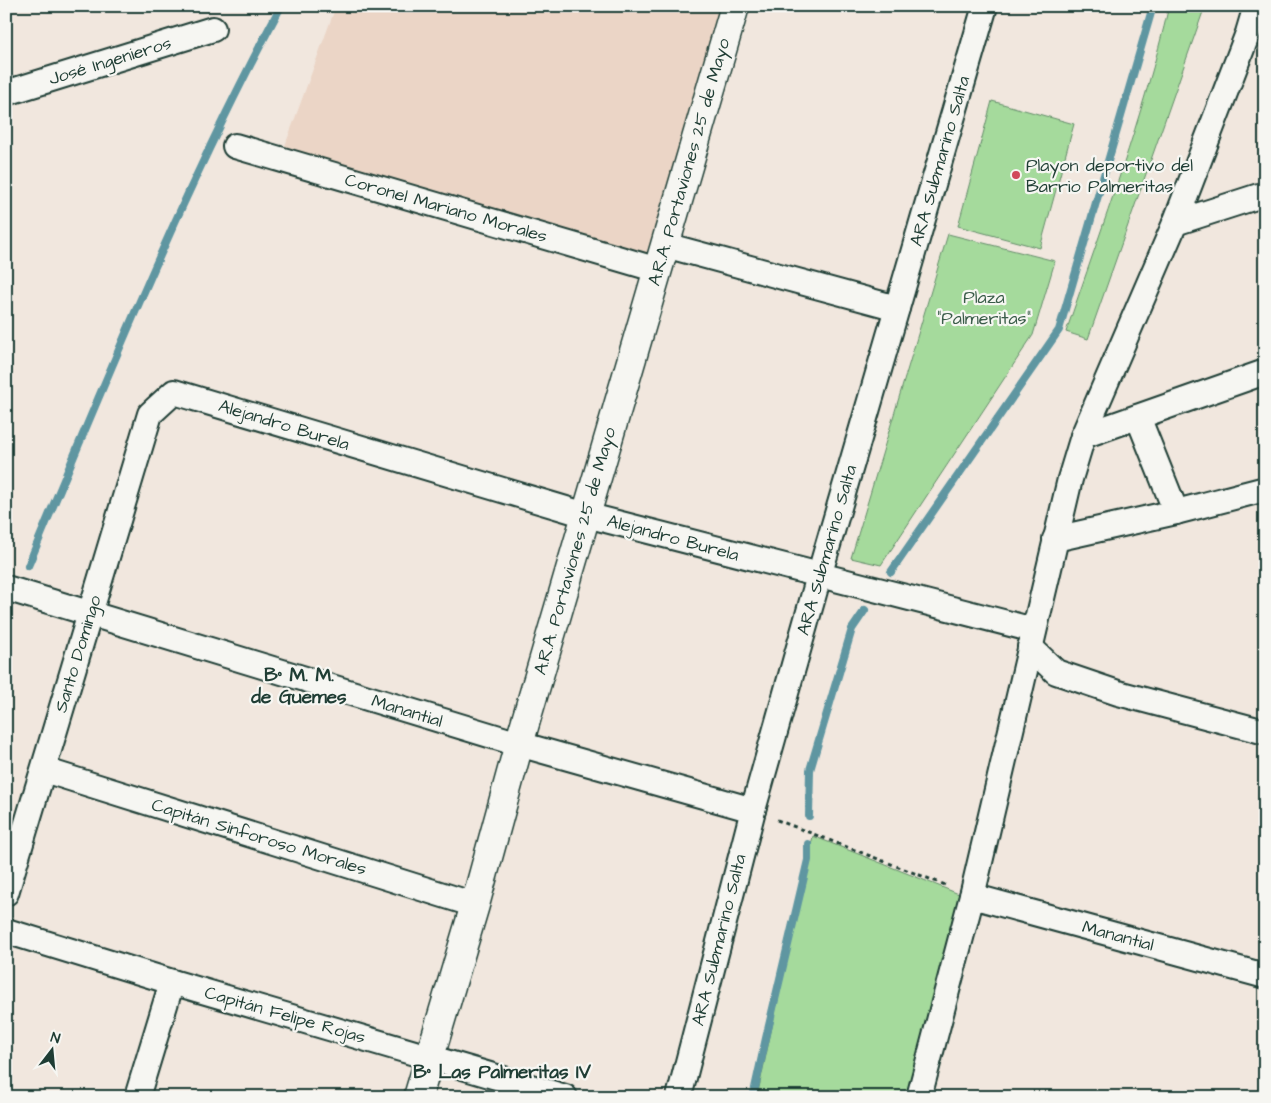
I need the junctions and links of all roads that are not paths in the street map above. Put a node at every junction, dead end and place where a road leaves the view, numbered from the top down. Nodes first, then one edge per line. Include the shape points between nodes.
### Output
1 (735, 6) edge
2 (985, 6) edge
3 (1256, 6) edge
4 (214, 29) dead end
5 (1257, 30) edge
6 (6, 93) edge
7 (235, 146) dead end
8 (1265, 194) edge
9 (1175, 223) junction
10 (661, 257) junction
11 (897, 308) junction
12 (1265, 372) edge
13 (150, 414) joint
14 (1138, 417) junction
15 (1083, 436) junction
16 (1265, 489) edge
17 (1176, 512) junction
18 (586, 515) junction
19 (1055, 539) junction
20 (819, 576) junction
21 (6, 588) edge
22 (90, 615) junction
23 (1032, 638) junction
24 (1265, 732) edge
25 (518, 744) junction
26 (44, 770) junction
27 (753, 810) junction
28 (6, 893) edge
29 (972, 896) junction
30 (475, 905) junction
31 (6, 931) edge
32 (1265, 976) edge
33 (172, 982) junction
34 (430, 1058) junction
35 (137, 1097) edge
36 (418, 1097) edge
37 (565, 1097) edge
38 (679, 1097) edge
39 (919, 1097) edge

1 - 10 street, A.R.A. Portaviones 25 de Mayo
2 - 11 street, ARA Submarino Salta
3 - 5 street
4 - 6 street, José Ingenieros
5 - 9 street
7 - 10 street, Coronel Mariano Morales
8 - 9 street
9 - 15 street
10 - 11 street, Coronel Mariano Morales
10 - 18 street, A.R.A. Portaviones 25 de Mayo
11 - 20 street, ARA Submarino Salta
12 - 14 street
13 - 18 street, Alejandro Burela via 174,392
13 - 22 street, Santo Domingo
14 - 15 street
14 - 17 street
15 - 19 street
16 - 17 street
17 - 19 street
18 - 20 street, Alejandro Burela
18 - 25 street, A.R.A. Portaviones 25 de Mayo
19 - 23 street
20 - 23 street, Alejandro Burela
20 - 27 street, ARA Submarino Salta
21 - 22 street, Manantial
22 - 25 street, Manantial
22 - 26 street, Santo Domingo
23 - 24 street via 1056,672 1118,693
23 - 29 street
25 - 27 street, Manantial
25 - 30 street, A.R.A. Portaviones 25 de Mayo
26 - 28 street, Santo Domingo
26 - 30 street, Capitán Sinforoso Morales
27 - 38 street, ARA Submarino Salta
29 - 32 street, Manantial
29 - 39 street
30 - 34 street, A.R.A. Portaviones 25 de Mayo
31 - 33 street, Capitán Felipe Rojas
33 - 34 street, Capitán Felipe Rojas
33 - 35 street
34 - 36 street, A.R.A. Portaviones 25 de Mayo
34 - 37 street, Capitán Felipe Rojas

